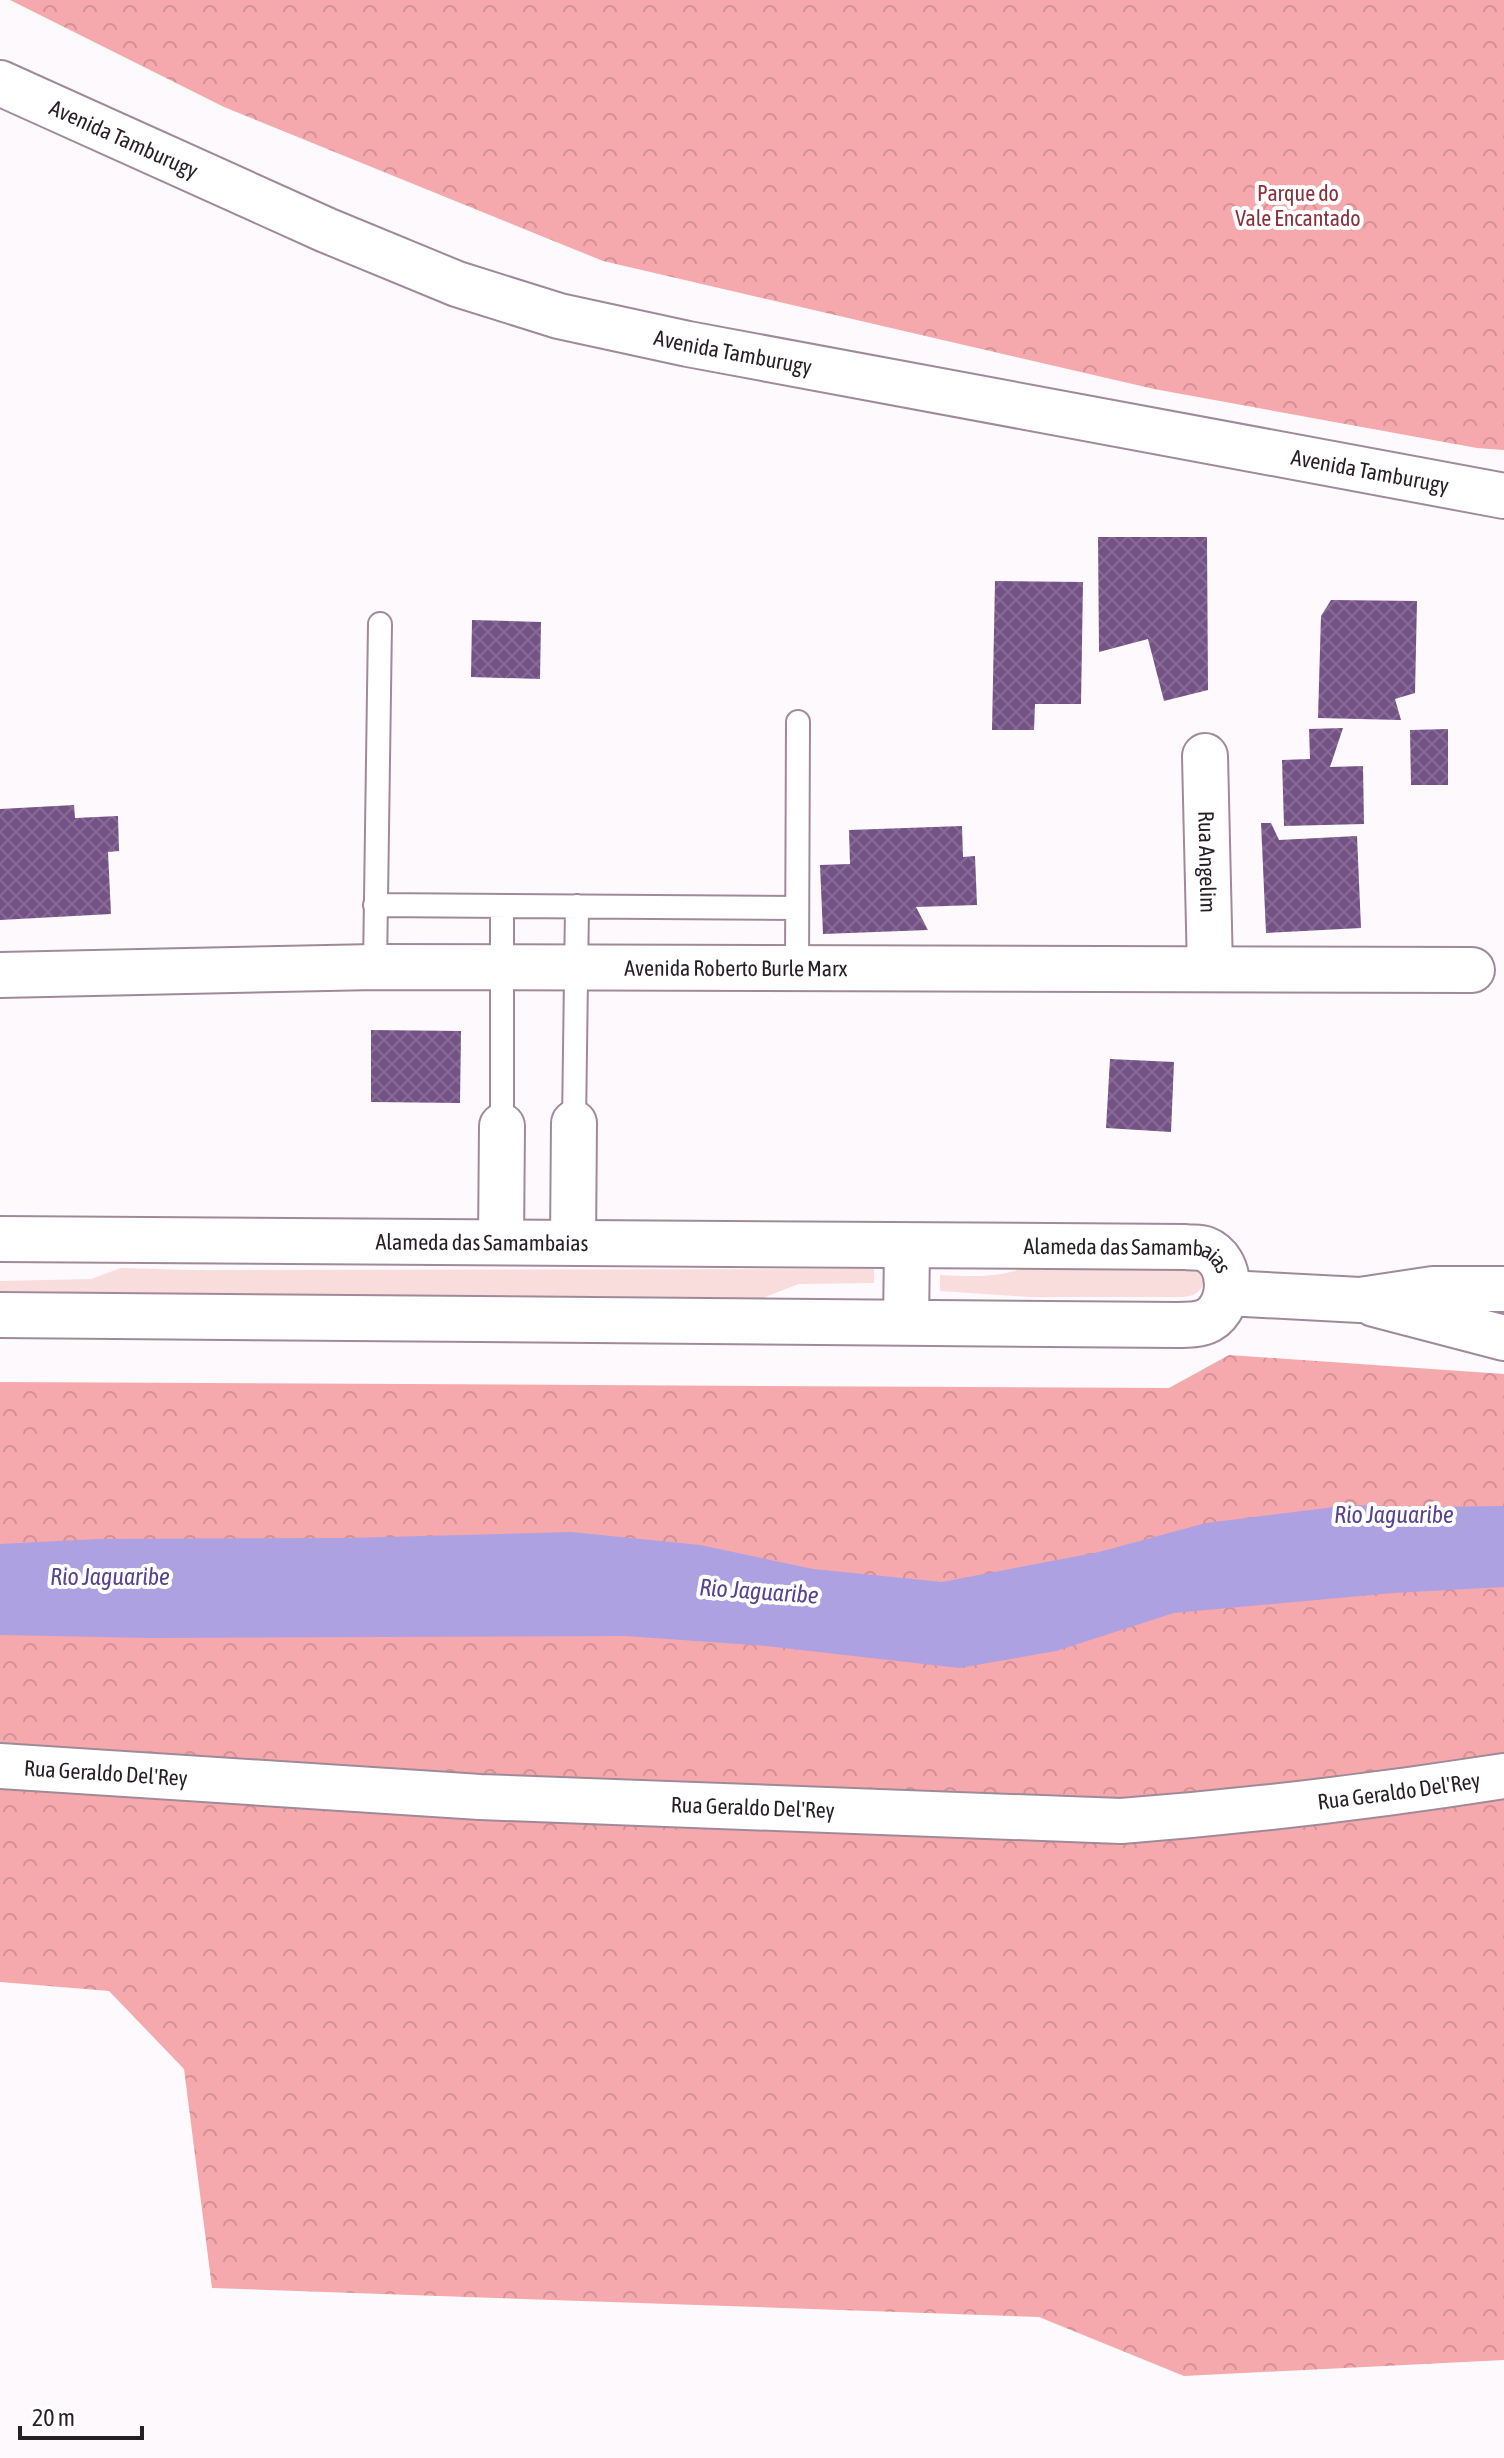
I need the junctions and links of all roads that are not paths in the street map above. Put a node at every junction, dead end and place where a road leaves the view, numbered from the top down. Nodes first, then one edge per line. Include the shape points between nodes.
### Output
1 (0, 83) edge
2 (1504, 496) edge
3 (380, 624) dead end
4 (798, 722) dead end
5 (1205, 756) dead end
6 (375, 905) junction
7 (502, 906) junction
8 (577, 906) junction
9 (797, 908) junction
10 (375, 967) junction
11 (576, 967) junction
12 (797, 967) junction
13 (502, 968) junction
14 (1210, 969) junction
15 (1472, 970) dead end
16 (0, 975) edge
17 (574, 1123) joint
18 (502, 1126) joint
19 (0, 1239) edge
20 (501, 1242) junction
21 (573, 1242) junction
22 (907, 1247) junction
23 (1504, 1289) edge
24 (1227, 1293) junction
25 (1360, 1300) junction
26 (0, 1315) edge
27 (906, 1322) junction
28 (1504, 1338) edge
29 (0, 1766) edge
30 (1504, 1776) edge

1 - 2 street, Avenida Tamburugy via 326,230 457,284 559,316
3 - 6 lane
4 - 9 lane
5 - 14 street, Rua Angelim
6 - 7 lane
6 - 10 lane
7 - 8 lane
7 - 13 lane
8 - 9 lane
8 - 11 lane
9 - 12 lane
10 - 13 street, Avenida Roberto Burle Marx
10 - 16 street, Avenida Roberto Burle Marx
11 - 12 street, Avenida Roberto Burle Marx
11 - 13 street, Avenida Roberto Burle Marx
11 - 17 lane
12 - 14 street, Avenida Roberto Burle Marx
13 - 18 lane
14 - 15 street, Avenida Roberto Burle Marx
17 - 21 street
18 - 20 street
19 - 20 street, Alameda das Samambaias
20 - 21 street, Alameda das Samambaias
21 - 22 street, Alameda das Samambaias
22 - 24 street, Alameda das Samambaias via 1186,1247 1206,1250 1220,1260
22 - 27 street
23 - 25 street via 1433,1289
24 - 25 street
24 - 27 street, Alameda das Samambaias via 1209,1320 1192,1325
25 - 28 street
26 - 27 street, Alameda das Samambaias
29 - 30 street, Rua Geraldo Del'Rey via 480,1797 1121,1821 1365,1798

